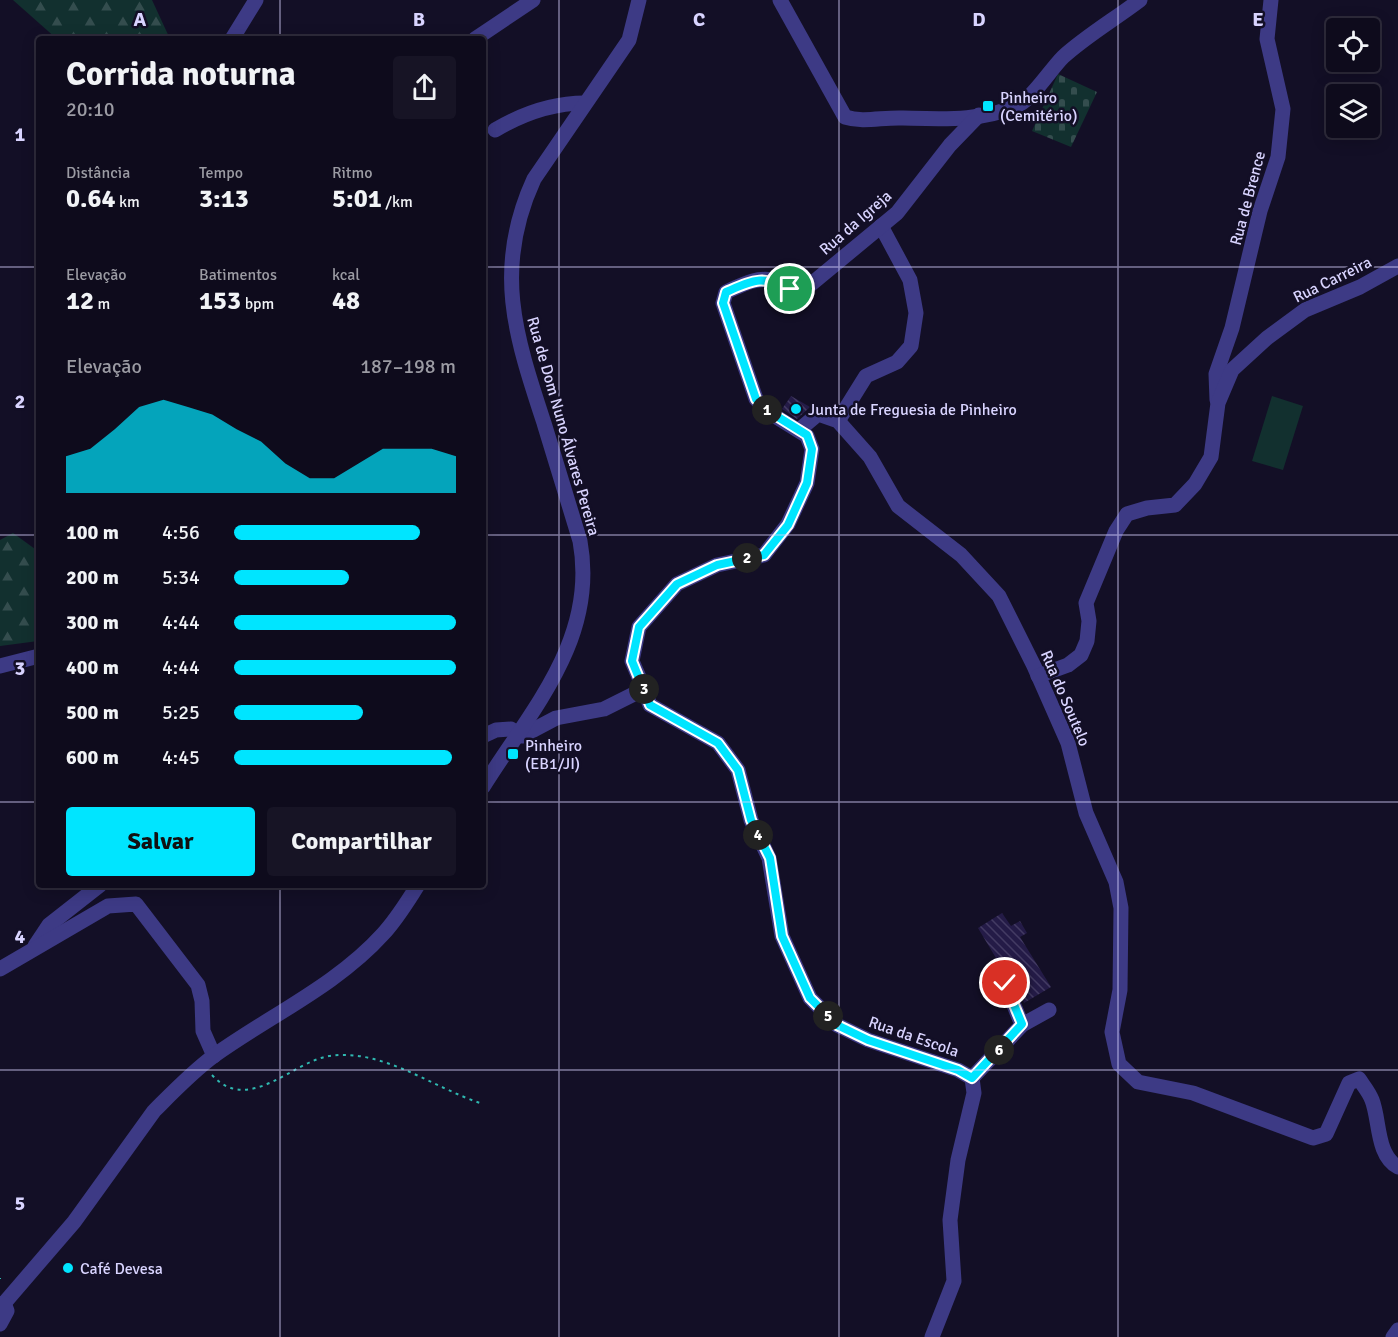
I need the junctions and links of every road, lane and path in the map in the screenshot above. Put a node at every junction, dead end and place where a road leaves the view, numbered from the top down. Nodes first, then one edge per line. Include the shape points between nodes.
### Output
1 (256, 0) edge
2 (533, 0) edge
3 (639, 0) edge
4 (780, 0) edge
5 (1140, 0) edge
6 (1271, 0) edge
7 (234, 36) edge
8 (479, 36) edge
9 (585, 103) junction
10 (979, 115) junction
11 (495, 130) dead end
12 (881, 226) junction
13 (1398, 266) edge
14 (1218, 403) junction
15 (838, 421) junction
16 (799, 430) junction
17 (36, 657) edge
18 (0, 666) edge
19 (1038, 676) junction
20 (644, 689) junction
21 (516, 733) junction
22 (486, 735) edge
23 (486, 782) edge
24 (96, 888) edge
25 (416, 888) edge
26 (33, 948) junction
27 (0, 969) edge
28 (1005, 983) dead end
29 (1049, 1010) dead end
30 (1022, 1024) junction
31 (209, 1061) junction
32 (972, 1078) junction
33 (480, 1103) dead end
34 (1398, 1167) edge
35 (2, 1306) edge
36 (0, 1324) edge
37 (1398, 1330) edge
38 (932, 1337) edge
39 (1393, 1337) edge

1 - 7 street
2 - 8 street
3 - 9 street, Rua de Dom Nuno Álvares Pereira via 629,40
4 - 10 street via 845,117 860,122 886,117 940,119
5 - 10 street via 1065,56 1023,103
6 - 14 street, Rua de Brence via 1267,39 1282,109 1278,157 1216,374
9 - 11 street via 520,115
9 - 21 street, Rua de Dom Nuno Álvares Pereira via 534,179 524,200 513,254 511,302 519,342 583,558 581,597 568,649 554,680
10 - 12 street, Rua da Igreja via 897,213
12 - 15 street via 910,280 916,313 911,346 897,362 866,376
12 - 16 street, Rua da Igreja via 804,290 755,279 726,292 723,303 756,399
13 - 14 street, Rua Carreira via 1305,310 1267,338 1232,370
14 - 19 street, Rua Carreira via 1211,457 1195,484 1175,506 1127,514 1086,603 1089,621 1081,655 1068,665
15 - 16 street via 818,414
15 - 19 street, Rua do Soutelo via 870,457 898,506 961,555 999,596
16 - 20 street via 807,435 812,449 807,483 788,525 764,555 717,565 677,584 639,627 632,661
17 - 18 street
19 - 34 street, Rua do Soutelo via 1068,743 1086,813 1116,882 1121,908 1120,990 1112,1032 1119,1064 1138,1082 1192,1093 1313,1138 1326,1134 1349,1083 1359,1079 1372,1098 1382,1143 1392,1164
20 - 21 street via 604,709 556,718 522,736
20 - 32 street, Rua da Escola via 650,705 718,743 738,770 751,820 770,858 782,936 810,998 837,1025
21 - 22 street via 512,729
21 - 23 street, Rua de Dom Nuno Álvares Pereira
24 - 26 street via 49,925
25 - 31 street via 382,935 335,976
26 - 27 street
26 - 31 street via 108,906 136,904 198,986
28 - 30 street
29 - 30 street
30 - 32 street
31 - 33 path via 216,1079 229,1087 247,1089 267,1086 326,1057 354,1055 398,1067
31 - 35 street via 154,1111 74,1222
32 - 38 street, Rua da Escola via 974,1093 958,1160 950,1220 954,1281
35 - 36 street via 7,1311
37 - 39 street

